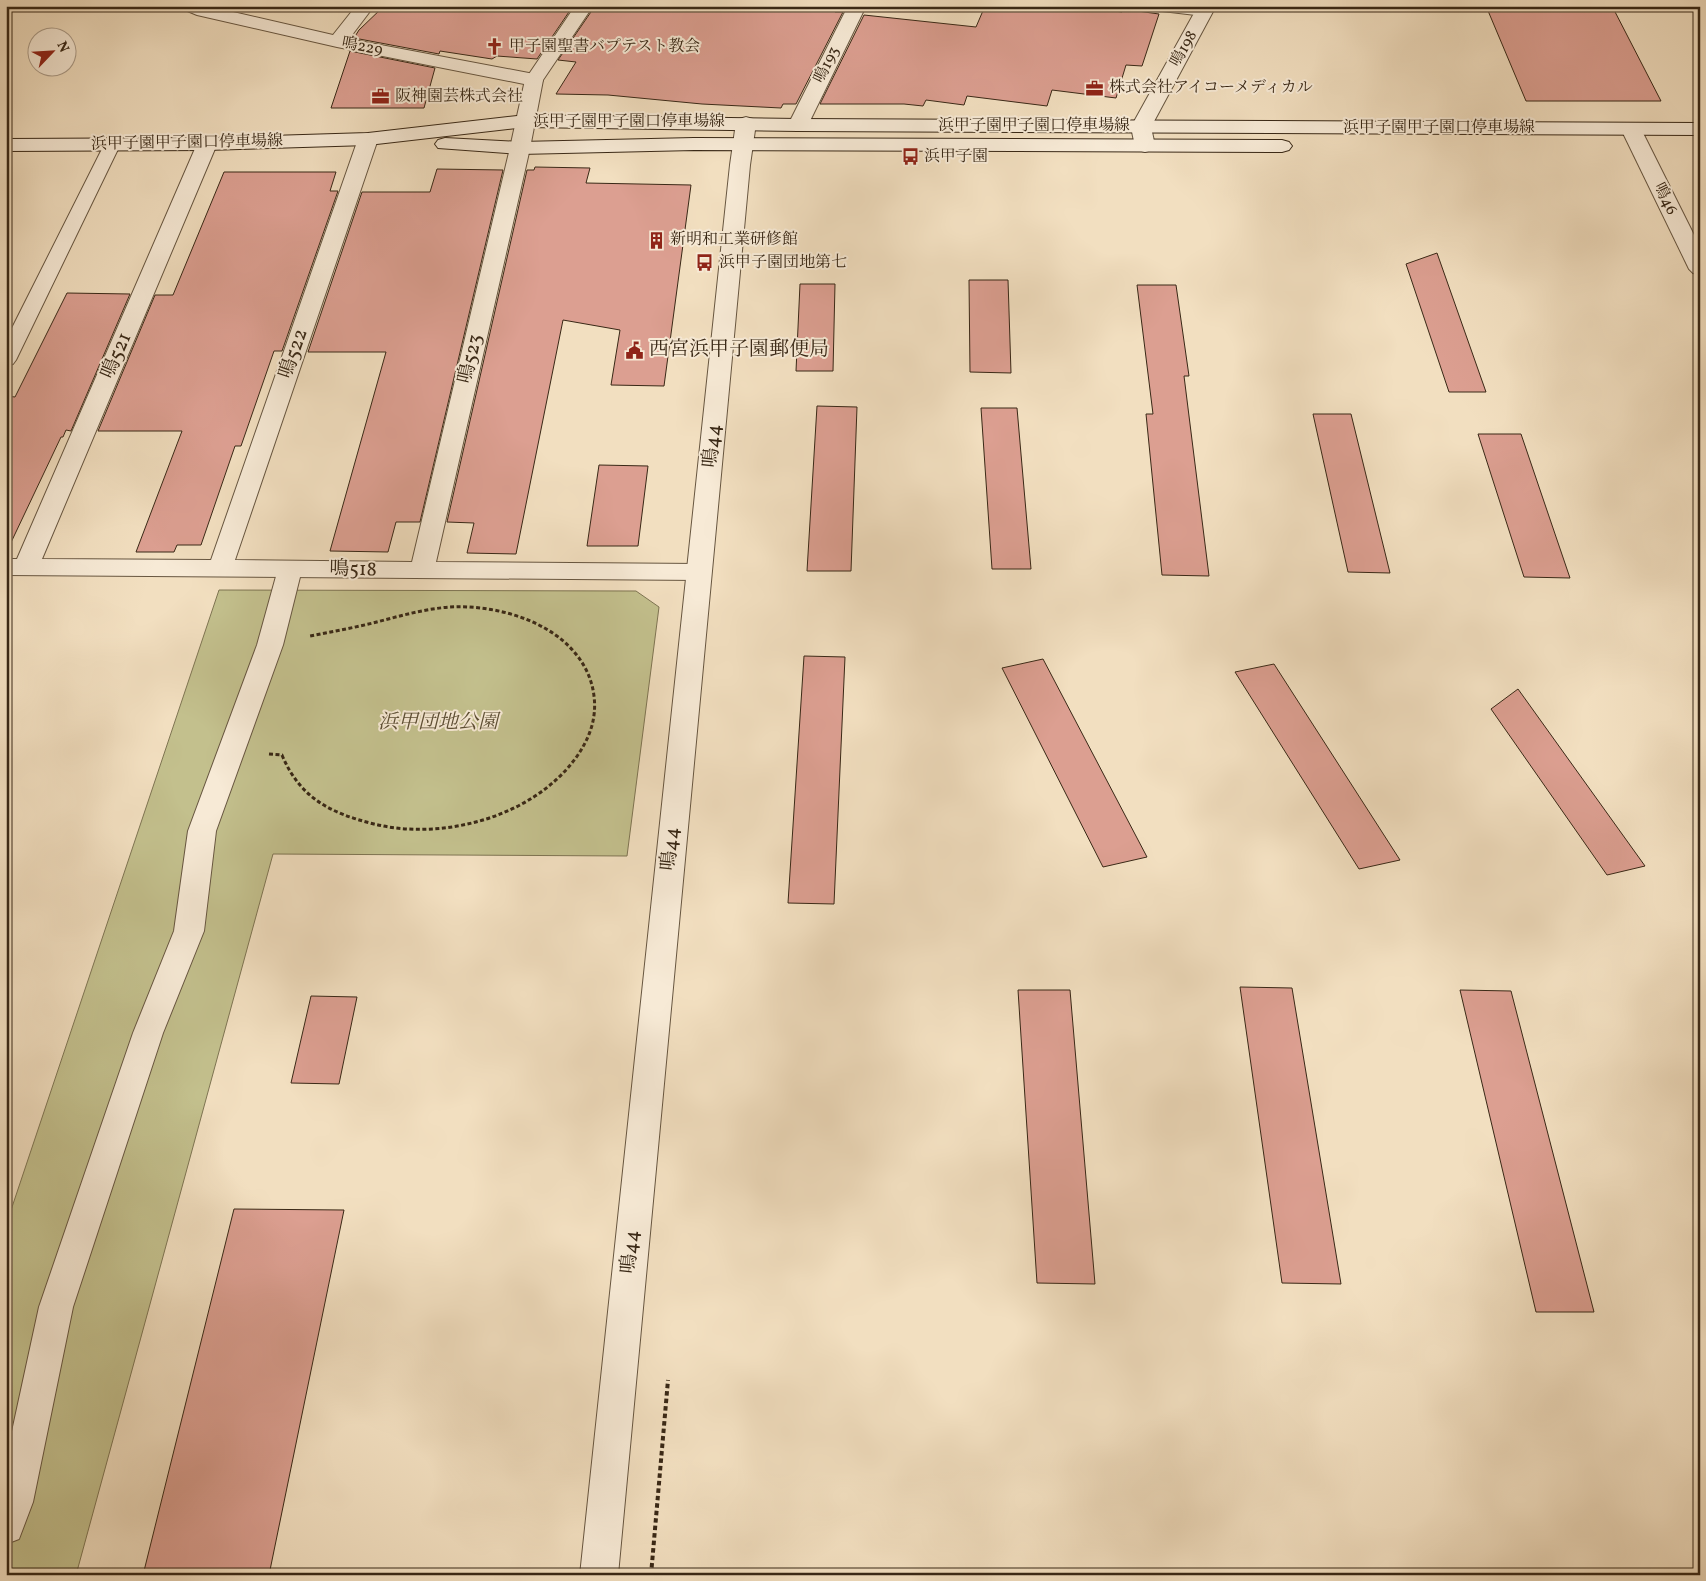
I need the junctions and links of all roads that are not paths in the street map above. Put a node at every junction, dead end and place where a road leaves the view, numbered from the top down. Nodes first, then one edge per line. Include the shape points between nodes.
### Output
1 (191, 6) edge
2 (365, 6) edge
3 (584, 6) edge
4 (857, 6) edge
5 (1162, 6) edge
6 (1206, 9) edge
7 (336, 42) junction
8 (534, 80) junction
9 (526, 121) junction
10 (798, 125) junction
11 (1141, 126) junction
12 (1700, 129) edge
13 (744, 134) junction
14 (1636, 138) junction
15 (368, 139) junction
16 (207, 144) junction
17 (6, 145) edge
18 (112, 145) junction
19 (1145, 146) junction
20 (1303, 146) dead end
21 (1541, 147) dead end
22 (1700, 147) edge
23 (520, 148) junction
24 (1700, 269) edge
25 (6, 360) edge
26 (16, 567) edge
27 (220, 569) junction
28 (290, 569) junction
29 (422, 570) junction
30 (700, 572) junction
31 (6, 1526) edge
32 (599, 1575) edge

1 - 7 street, 鳴229
2 - 7 street
3 - 8 street
4 - 10 street, 鳴193
5 - 6 street
6 - 11 street, 鳴198
7 - 8 street, 鳴229
8 - 9 street, 鳴523
9 - 13 street, 浜甲子園甲子園口停車場線
9 - 15 street, 浜甲子園甲子園口停車場線
9 - 23 street, 鳴523
10 - 11 street, 浜甲子園甲子園口停車場線
10 - 13 street, 浜甲子園甲子園口停車場線
11 - 14 street, 浜甲子園甲子園口停車場線
11 - 19 street
12 - 14 street, 浜甲子園甲子園口停車場線
13 - 19 street, 浜甲子園甲子園口停車場線
13 - 23 street, 浜甲子園甲子園口停車場線
13 - 30 street, 鳴44
14 - 21 street, 浜甲子園甲子園口停車場線
14 - 22 street, 浜甲子園甲子園口停車場線
14 - 24 street, 鳴46
15 - 16 street, 浜甲子園甲子園口停車場線
15 - 23 street, 浜甲子園甲子園口停車場線
15 - 27 street, 鳴522
16 - 18 street, 浜甲子園甲子園口停車場線
16 - 26 street, 鳴521
17 - 18 street, 浜甲子園甲子園口停車場線
18 - 25 lane
19 - 20 street, 浜甲子園甲子園口停車場線
23 - 29 street, 鳴523
26 - 27 street, 鳴518
27 - 28 street, 鳴518
28 - 29 street, 鳴518
28 - 31 street via 270,645 202,831 189,931 148,1033 56,1307 15,1502
29 - 30 street, 鳴518
30 - 32 street, 鳴44

